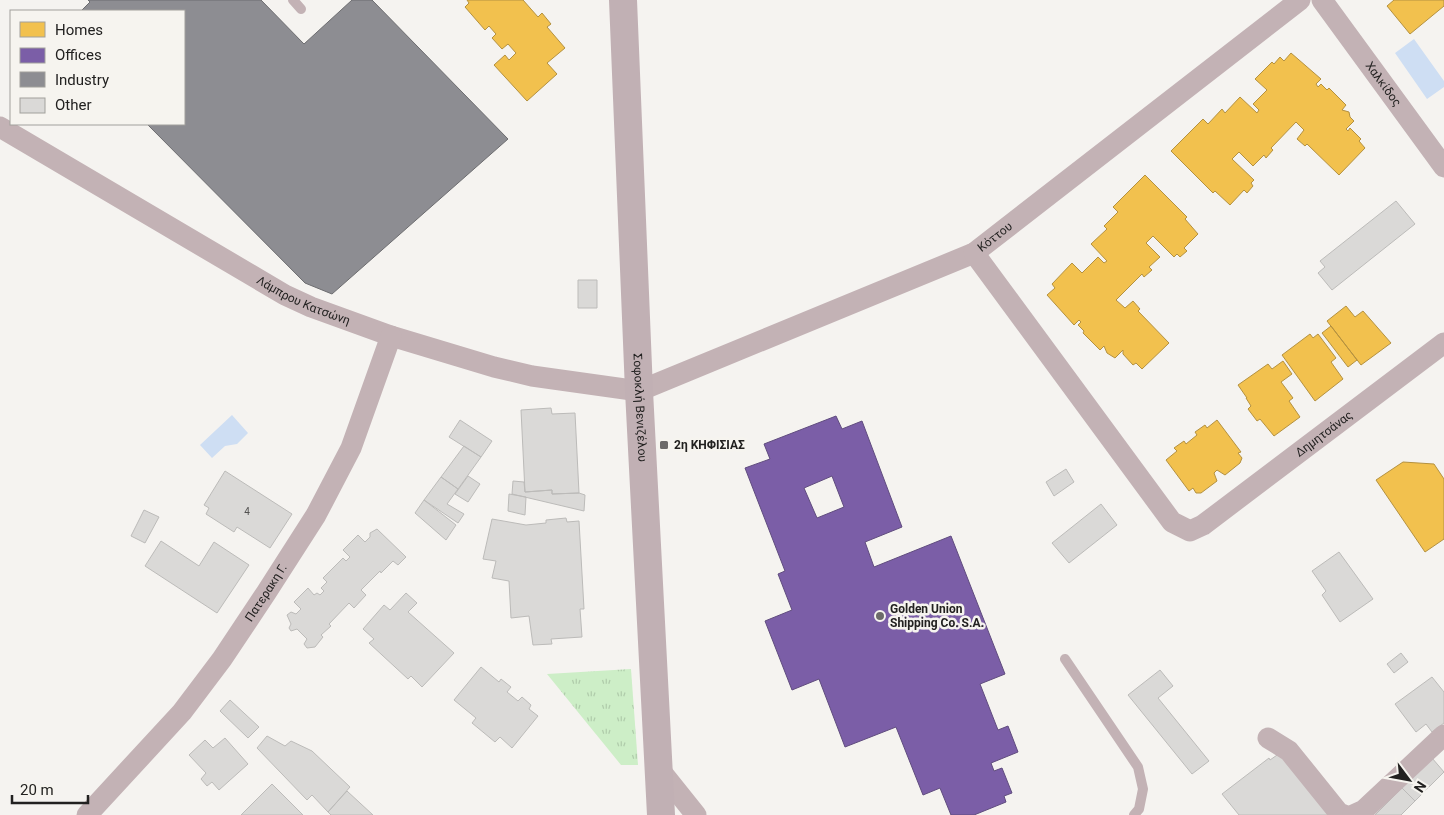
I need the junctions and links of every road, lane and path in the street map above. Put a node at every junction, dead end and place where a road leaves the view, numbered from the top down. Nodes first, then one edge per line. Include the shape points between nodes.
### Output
1 (293, 0) edge
2 (623, 0) edge
3 (1300, 0) edge
4 (1322, 0) edge
5 (301, 9) dead end
6 (0, 128) edge
7 (1444, 168) edge
8 (974, 253) junction
9 (391, 336) junction
10 (1444, 343) edge
11 (639, 391) junction
12 (1065, 659) dead end
13 (1444, 735) edge
14 (1268, 738) dead end
15 (660, 770) junction
16 (87, 815) edge
17 (661, 815) edge
18 (696, 815) edge
19 (1134, 815) edge
20 (1344, 815) edge
21 (1353, 815) edge

1 - 5 lane
2 - 11 main road, Σοφοκλή Βενιζέλου
3 - 8 street, Κόττου
4 - 7 street, Χαλκίδος
6 - 9 street, Λάμπρου Κατσώνη via 285,295
8 - 10 street, Δημητσάνας via 1172,522 1190,531 1203,525
8 - 11 street, Κόττου
9 - 11 street, Λάμπρου Κατσώνη via 532,376
9 - 16 street, Πατερακη Γ. via 351,448 316,514 266,593 182,712
11 - 15 main road, Σοφοκλή Βενιζέλου
12 - 19 lane via 1138,767 1143,789
13 - 21 street via 1364,810
14 - 20 street via 1290,751 1339,813
15 - 17 main road, Σοφοκλή Βενιζέλου
15 - 18 street

